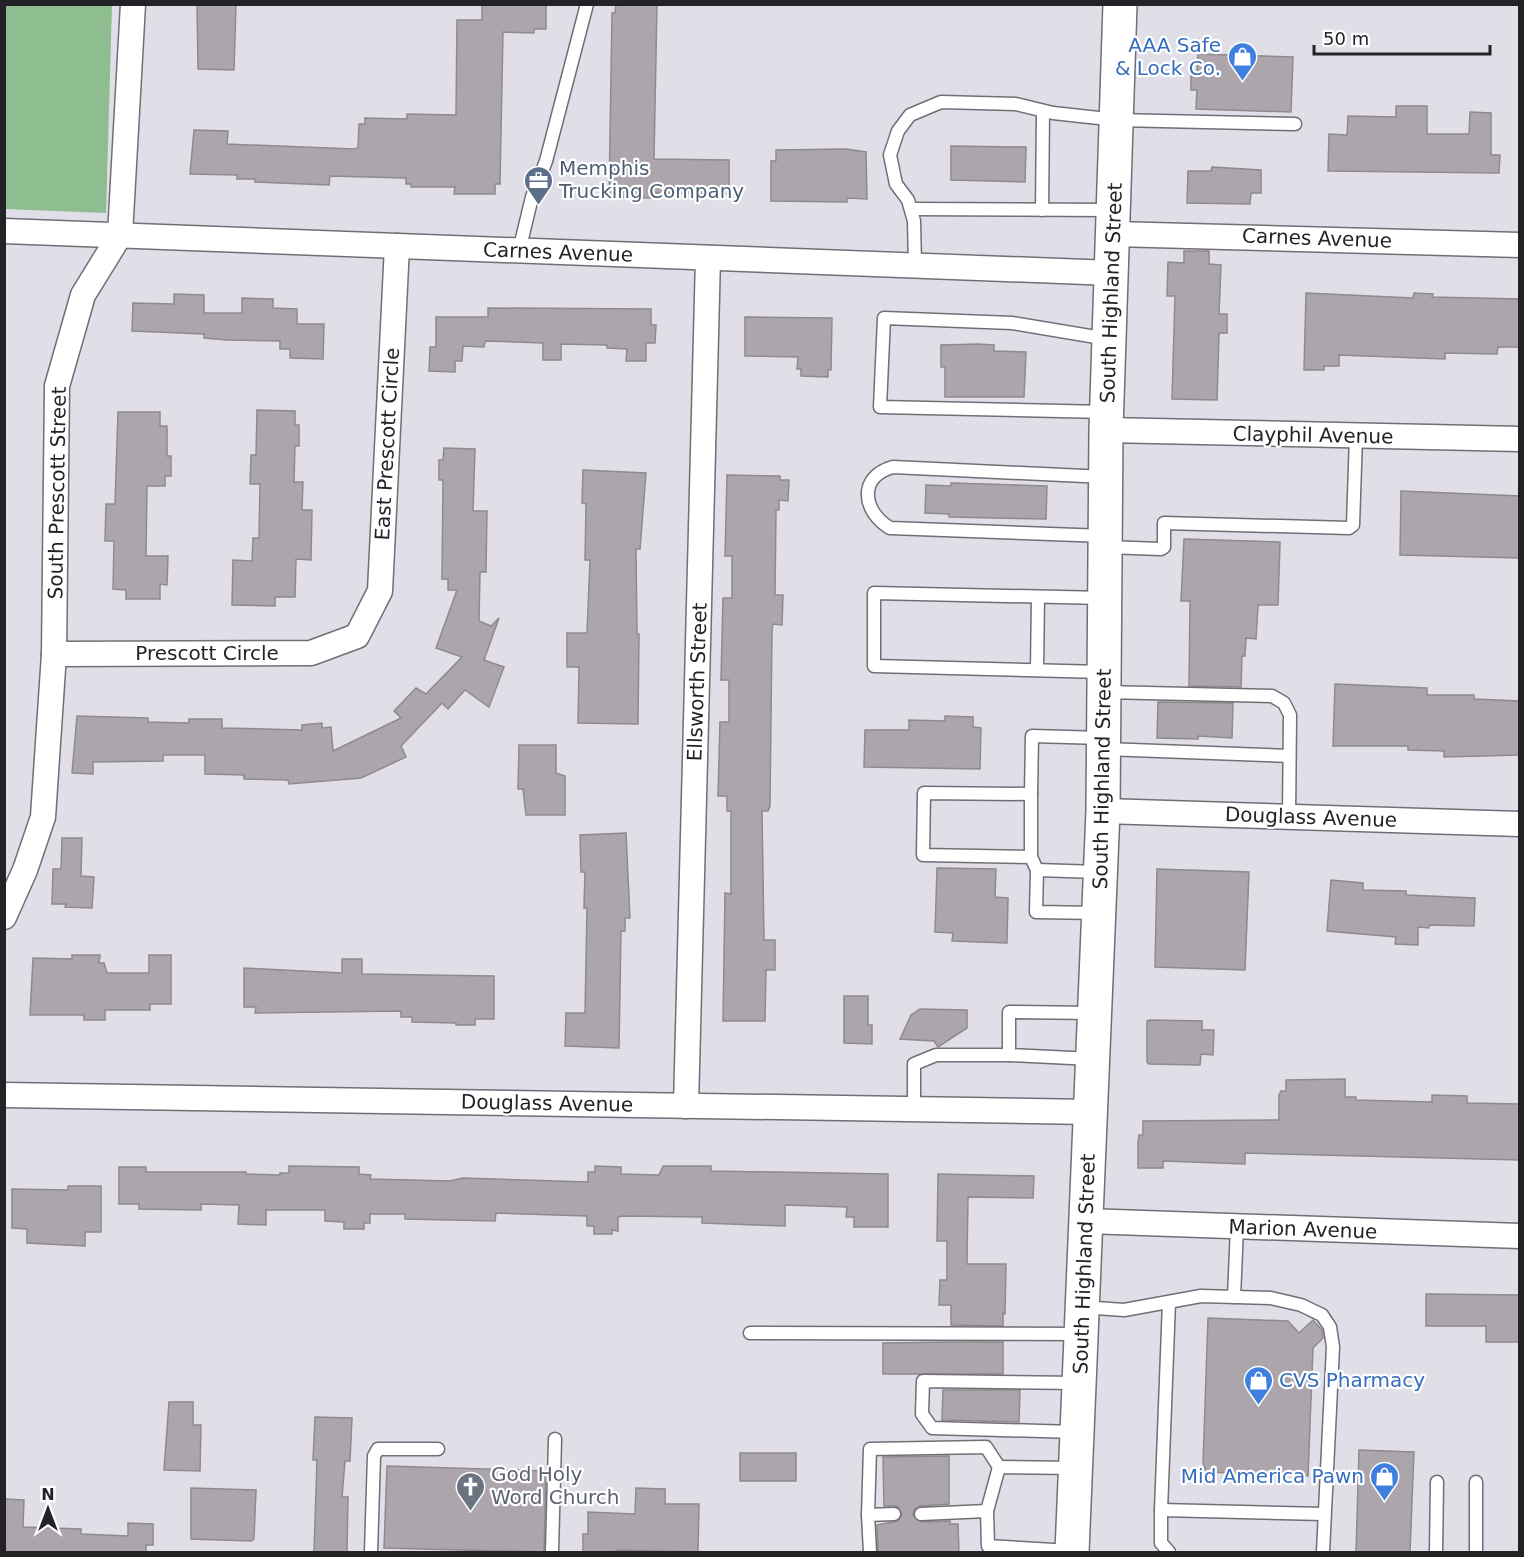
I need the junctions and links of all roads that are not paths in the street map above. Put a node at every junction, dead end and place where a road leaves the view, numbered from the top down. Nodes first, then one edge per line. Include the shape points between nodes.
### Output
1 (133, 4) edge
2 (587, 4) edge
3 (1120, 4) edge
4 (1043, 111) junction
5 (1117, 120) junction
6 (1295, 124) dead end
7 (911, 209) junction
8 (1042, 210) junction
9 (1115, 222) junction
10 (4, 231) edge
11 (120, 235) junction
12 (1520, 245) edge
13 (397, 246) junction
14 (519, 251) junction
15 (708, 258) junction
16 (915, 266) junction
17 (1112, 273) junction
18 (1110, 340) junction
19 (1106, 421) junction
20 (1356, 435) junction
21 (1520, 440) edge
22 (1106, 477) junction
23 (1105, 541) junction
24 (1038, 597) junction
25 (1105, 598) junction
26 (357, 636) joint
27 (54, 654) junction
28 (1037, 670) junction
29 (1105, 682) junction
30 (1104, 743) junction
31 (1289, 756) junction
32 (1031, 794) junction
33 (1103, 811) junction
34 (1289, 817) junction
35 (1520, 824) edge
36 (1031, 857) junction
37 (1036, 870) junction
38 (1100, 872) junction
39 (1098, 913) junction
40 (4, 917) edge
41 (1094, 1013) junction
42 (1009, 1055) junction
43 (1092, 1059) junction
44 (4, 1095) edge
45 (686, 1106) junction
46 (914, 1110) junction
47 (1090, 1112) junction
48 (1086, 1221) junction
49 (1237, 1227) junction
50 (1520, 1236) edge
51 (1234, 1297) junction
52 (1169, 1302) junction
53 (1082, 1321) junction
54 (750, 1334) dead end
55 (1079, 1383) junction
56 (1077, 1432) junction
57 (555, 1439) dead end
58 (438, 1449) dead end
59 (999, 1467) junction
60 (1076, 1468) junction
61 (1437, 1482) dead end
62 (1476, 1482) dead end
63 (1161, 1510) junction
64 (987, 1511) junction
65 (921, 1514) dead end
66 (1324, 1514) junction
67 (868, 1515) junction
68 (892, 1518) dead end
69 (986, 1549) edge
70 (371, 1552) edge
71 (552, 1552) edge
72 (870, 1552) edge
73 (1072, 1552) edge
74 (1169, 1552) edge
75 (1323, 1552) edge
76 (1436, 1552) edge
77 (1476, 1552) edge

1 - 11 street, South Prescott Street
2 - 14 lane
3 - 5 main road, South Highland Street
4 - 5 lane
4 - 7 lane via 1016,104 941,102 910,115 898,131 890,155 896,184
4 - 8 lane
5 - 6 lane
5 - 9 main road, South Highland Street
7 - 8 lane
7 - 16 lane
8 - 9 lane
9 - 12 street, Carnes Avenue
9 - 17 main road, South Highland Street
10 - 11 street, Carnes Avenue
11 - 13 street, Carnes Avenue
11 - 27 street, South Prescott Street via 83,295 57,386
13 - 14 street, Carnes Avenue
13 - 26 street, East Prescott Circle via 380,591
14 - 15 street, Carnes Avenue
15 - 16 street, Carnes Avenue
15 - 45 street, Ellsworth Street
16 - 17 street, Carnes Avenue
17 - 18 main road, South Highland Street
18 - 19 main road, South Highland Street
18 - 19 lane via 1012,323 884,318 880,407
19 - 20 street, Clayphil Avenue
19 - 22 main road, South Highland Street
20 - 21 street, Clayphil Avenue
20 - 23 lane via 1353,525 1349,528 1164,523 1161,549
22 - 23 main road, South Highland Street
22 - 23 lane via 893,468 880,471 868,492 870,507 878,520 890,528
23 - 25 main road, South Highland Street
24 - 25 lane
24 - 28 lane
24 - 28 lane via 874,593 874,666
25 - 29 main road, South Highland Street
26 - 27 street, Prescott Circle via 311,653
27 - 40 street, South Prescott Street via 43,817
28 - 29 lane
29 - 30 main road, South Highland Street
29 - 31 lane via 1272,696 1284,703 1290,715
30 - 31 lane
30 - 32 lane via 1032,736
30 - 33 main road, South Highland Street
31 - 34 lane
32 - 36 lane
32 - 36 lane via 924,793 923,855
33 - 34 street, Douglass Avenue
33 - 38 main road, South Highland Street
34 - 35 street, Douglass Avenue
36 - 37 lane
37 - 38 lane
37 - 39 lane via 1036,912
38 - 39 main road, South Highland Street
39 - 41 main road, South Highland Street
41 - 42 lane via 1009,1012
41 - 43 main road, South Highland Street
42 - 43 lane
42 - 46 lane via 936,1054 914,1064
43 - 47 main road, South Highland Street
44 - 45 street, Douglass Avenue
45 - 46 street, Douglass Avenue
46 - 47 street, Douglass Avenue
47 - 48 main road, South Highland Street
48 - 49 street, Marion Avenue
48 - 53 main road, South Highland Street
49 - 50 street, Marion Avenue
49 - 51 lane
51 - 52 lane via 1201,1296
51 - 66 lane via 1270,1298 1301,1305 1322,1315 1330,1327 1333,1347
52 - 53 lane
52 - 63 lane
53 - 54 lane
53 - 55 main road, South Highland Street
55 - 56 main road, South Highland Street
55 - 56 lane via 923,1381 922,1414 932,1428
56 - 60 main road, South Highland Street
57 - 71 lane
58 - 70 lane via 378,1449 374,1456
59 - 60 lane
59 - 64 lane
59 - 67 lane via 986,1447 870,1449
60 - 73 main road, South Highland Street
61 - 76 lane
62 - 77 lane
63 - 66 lane
63 - 74 lane via 1161,1542
64 - 65 lane via 936,1519
64 - 69 lane
66 - 75 lane
67 - 68 lane
67 - 72 lane
69 - 73 lane

